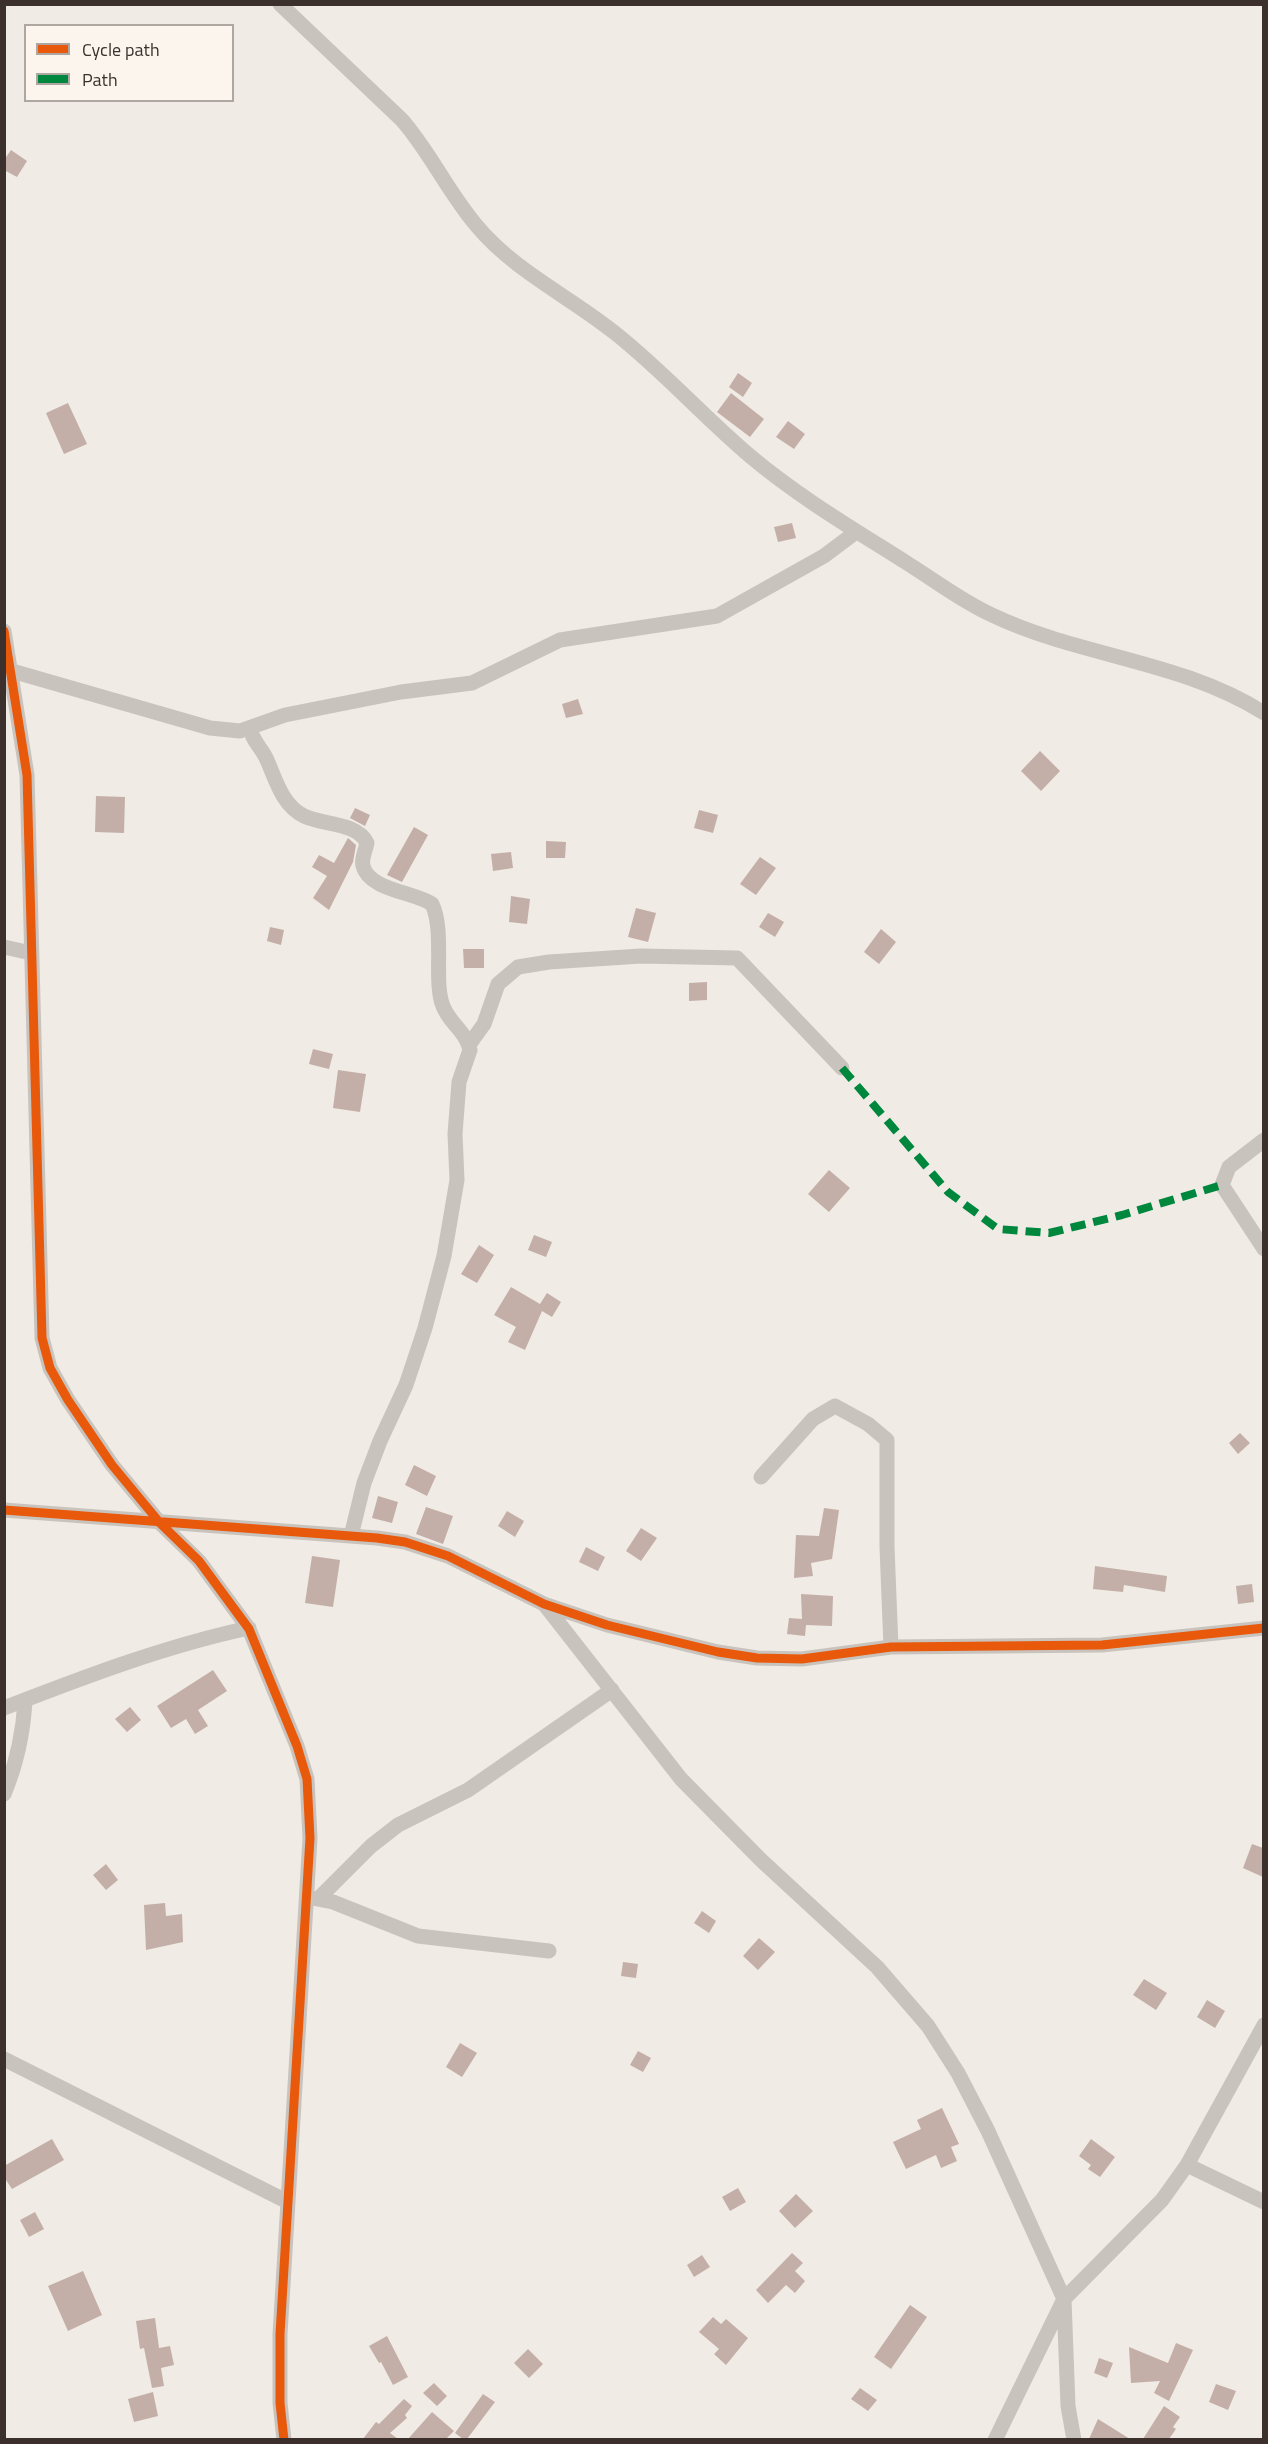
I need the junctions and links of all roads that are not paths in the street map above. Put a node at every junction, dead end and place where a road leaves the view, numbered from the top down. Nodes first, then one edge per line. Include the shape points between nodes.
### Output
1 (280, 4) edge
2 (856, 532) junction
3 (4, 631) edge
4 (12, 670) junction
5 (1263, 712) edge
6 (250, 728) junction
7 (4, 947) edge
8 (31, 953) junction
9 (469, 1045) junction
10 (842, 1068) dead end
11 (1263, 1140) edge
12 (1263, 1248) edge
13 (761, 1477) dead end
14 (4, 1510) edge
15 (160, 1523) junction
16 (351, 1536) junction
17 (544, 1604) junction
18 (249, 1628) junction
19 (1263, 1628) edge
20 (891, 1647) junction
21 (612, 1690) junction
22 (25, 1701) junction
23 (4, 1708) edge
24 (4, 1794) edge
25 (312, 1898) junction
26 (549, 1951) dead end
27 (1263, 2025) edge
28 (4, 2059) edge
29 (1187, 2165) junction
30 (286, 2201) junction
31 (1263, 2202) edge
32 (1064, 2299) junction
33 (284, 2439) edge
34 (996, 2439) edge
35 (1074, 2439) edge

1 - 2 street via 402,120 476,225 498,247 538,281 621,338 782,482
2 - 5 street via 992,615 1065,642 1204,681
2 - 6 street via 824,556 717,616 560,640 472,683 285,715
3 - 4 street
4 - 6 street via 210,728
4 - 8 street via 27,775
6 - 9 street via 274,782 298,812 360,835 367,843 362,863 368,875 432,904 443,1007
7 - 8 street
8 - 15 street via 42,1338 50,1368 68,1400 112,1465
9 - 10 street via 484,1024 498,984 518,968 641,956 737,958
9 - 16 street via 457,1099 457,1180 444,1256 425,1328 406,1385 364,1483
11 - 12 street via 1229,1167 1222,1185
13 - 20 street via 813,1419 835,1406 887,1440 886,1547
14 - 15 street
15 - 16 street
15 - 18 street via 198,1561
16 - 17 street via 405,1542 448,1556
17 - 20 street via 607,1625 758,1658 802,1659
17 - 21 street
18 - 22 street via 179,1646
18 - 25 street via 307,1779
19 - 20 street via 1102,1645
21 - 25 street via 468,1790 398,1825
21 - 32 street via 681,1779 761,1860 877,1967 928,2026 988,2131
22 - 23 street
22 - 24 street via 16,1767
25 - 26 street via 418,1936
25 - 30 street
27 - 29 street
28 - 30 street
29 - 31 street
29 - 32 street via 1162,2200
30 - 33 street via 280,2334
32 - 34 street
32 - 35 street via 1068,2406

